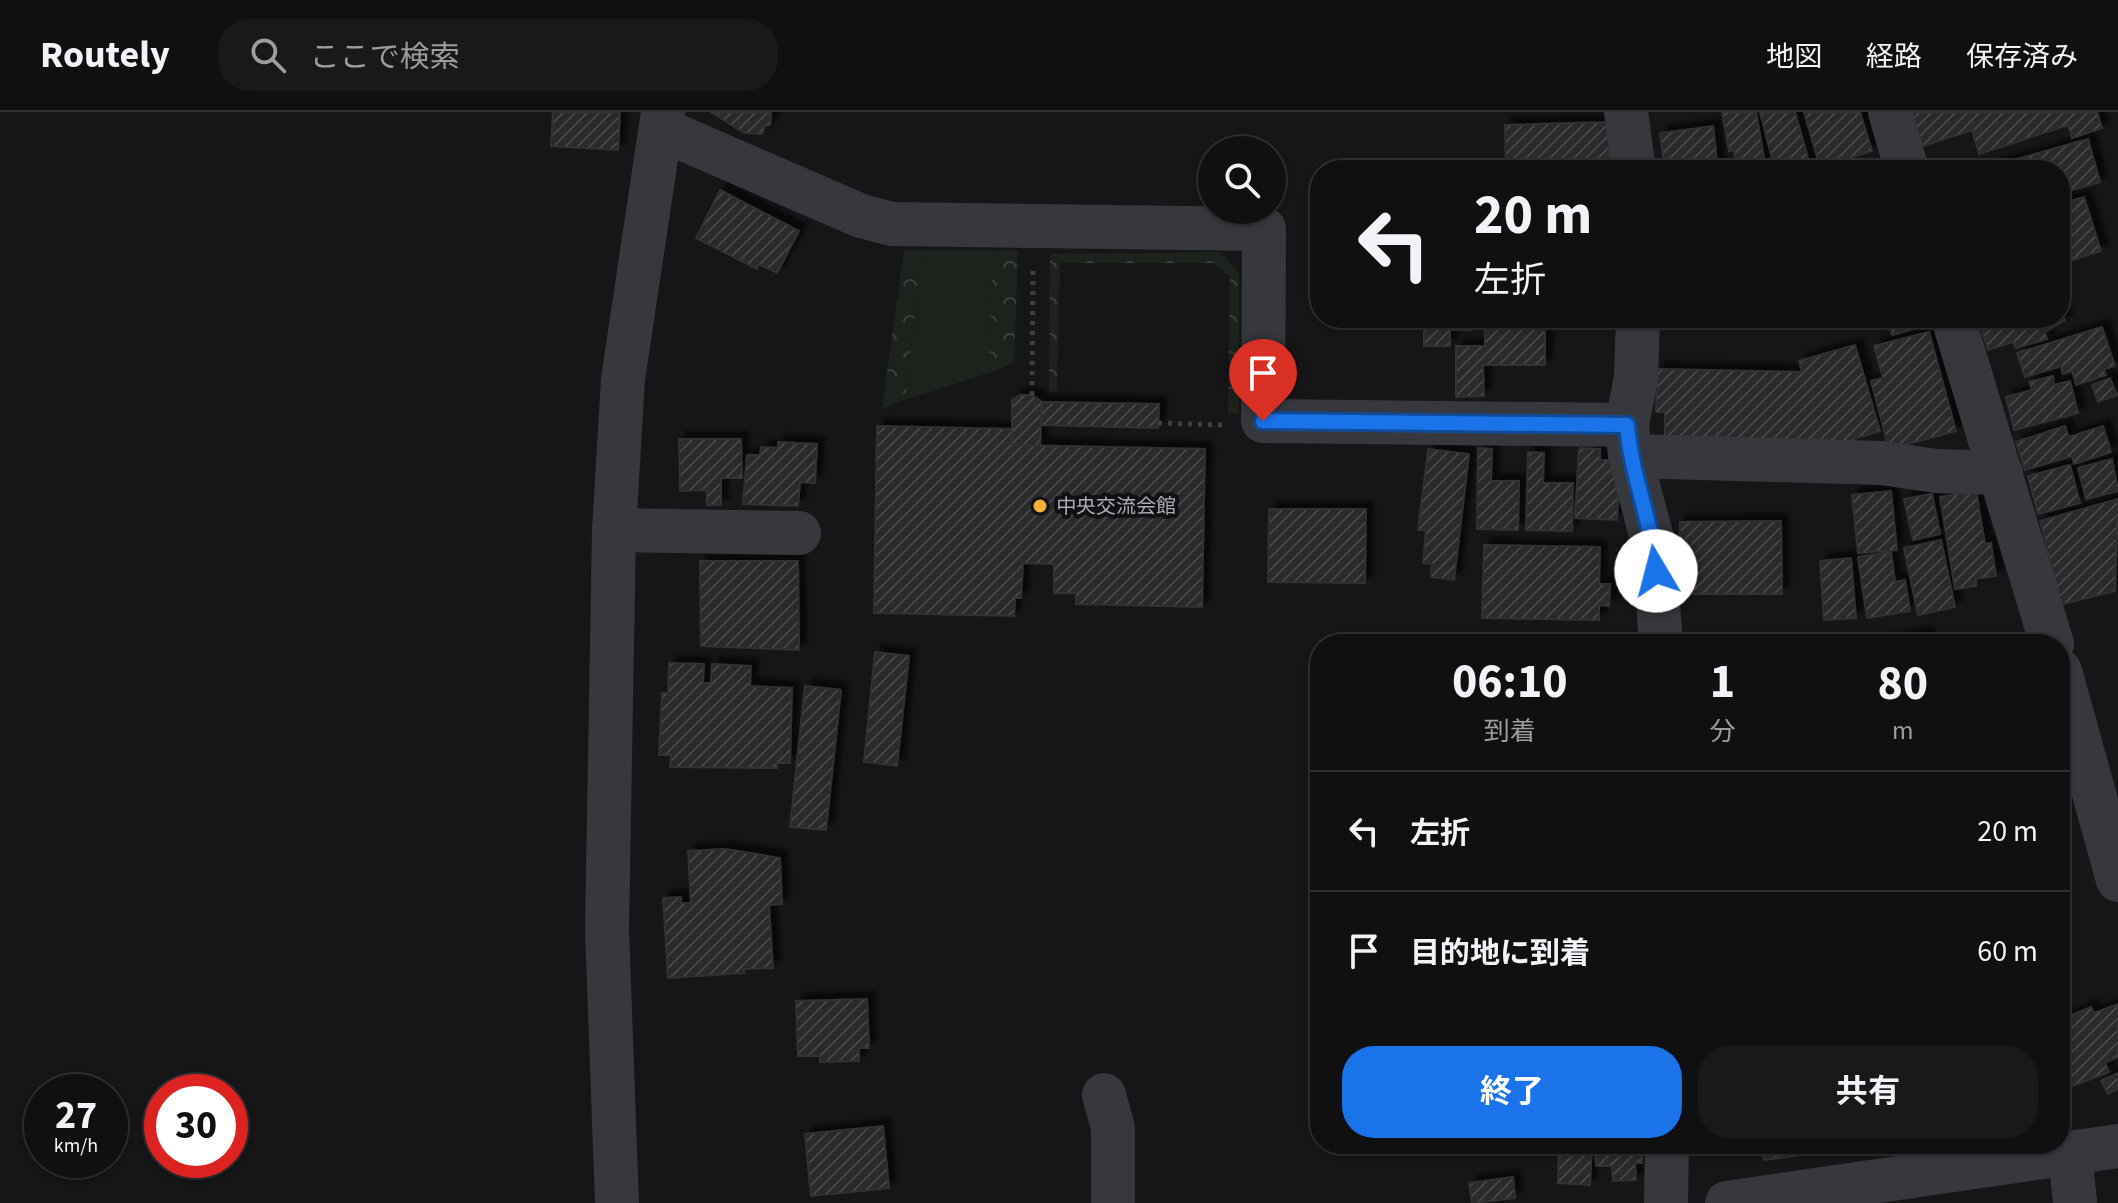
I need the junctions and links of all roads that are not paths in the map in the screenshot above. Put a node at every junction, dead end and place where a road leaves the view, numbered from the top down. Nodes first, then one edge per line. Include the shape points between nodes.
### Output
1 (1626, 112) edge
2 (1890, 112) edge
3 (663, 121) edge
4 (1633, 160) edge
5 (1904, 160) edge
6 (1638, 328) edge
7 (1956, 328) edge
8 (1628, 440) junction
9 (2001, 473) junction
10 (614, 530) junction
11 (799, 533) dead end
12 (1660, 634) edge
13 (2049, 634) edge
14 (2070, 707) edge
15 (2118, 880) edge
16 (1104, 1095) dead end
17 (2118, 1146) edge
18 (1667, 1154) edge
19 (2070, 1155) junction
20 (2075, 1201) edge
21 (617, 1203) edge
22 (1113, 1203) edge
23 (1666, 1203) edge
24 (1727, 1203) edge

1 - 4 street
2 - 5 street
3 - 8 street via 877,221 906,226 1264,229 1263,421
3 - 10 street via 623,379
6 - 8 street
7 - 9 street
8 - 9 street
8 - 12 street via 1654,546
9 - 13 street
10 - 11 street
10 - 21 street via 607,929
14 - 15 street
16 - 22 street via 1113,1128
17 - 19 street
18 - 23 street
19 - 20 street
19 - 24 street

